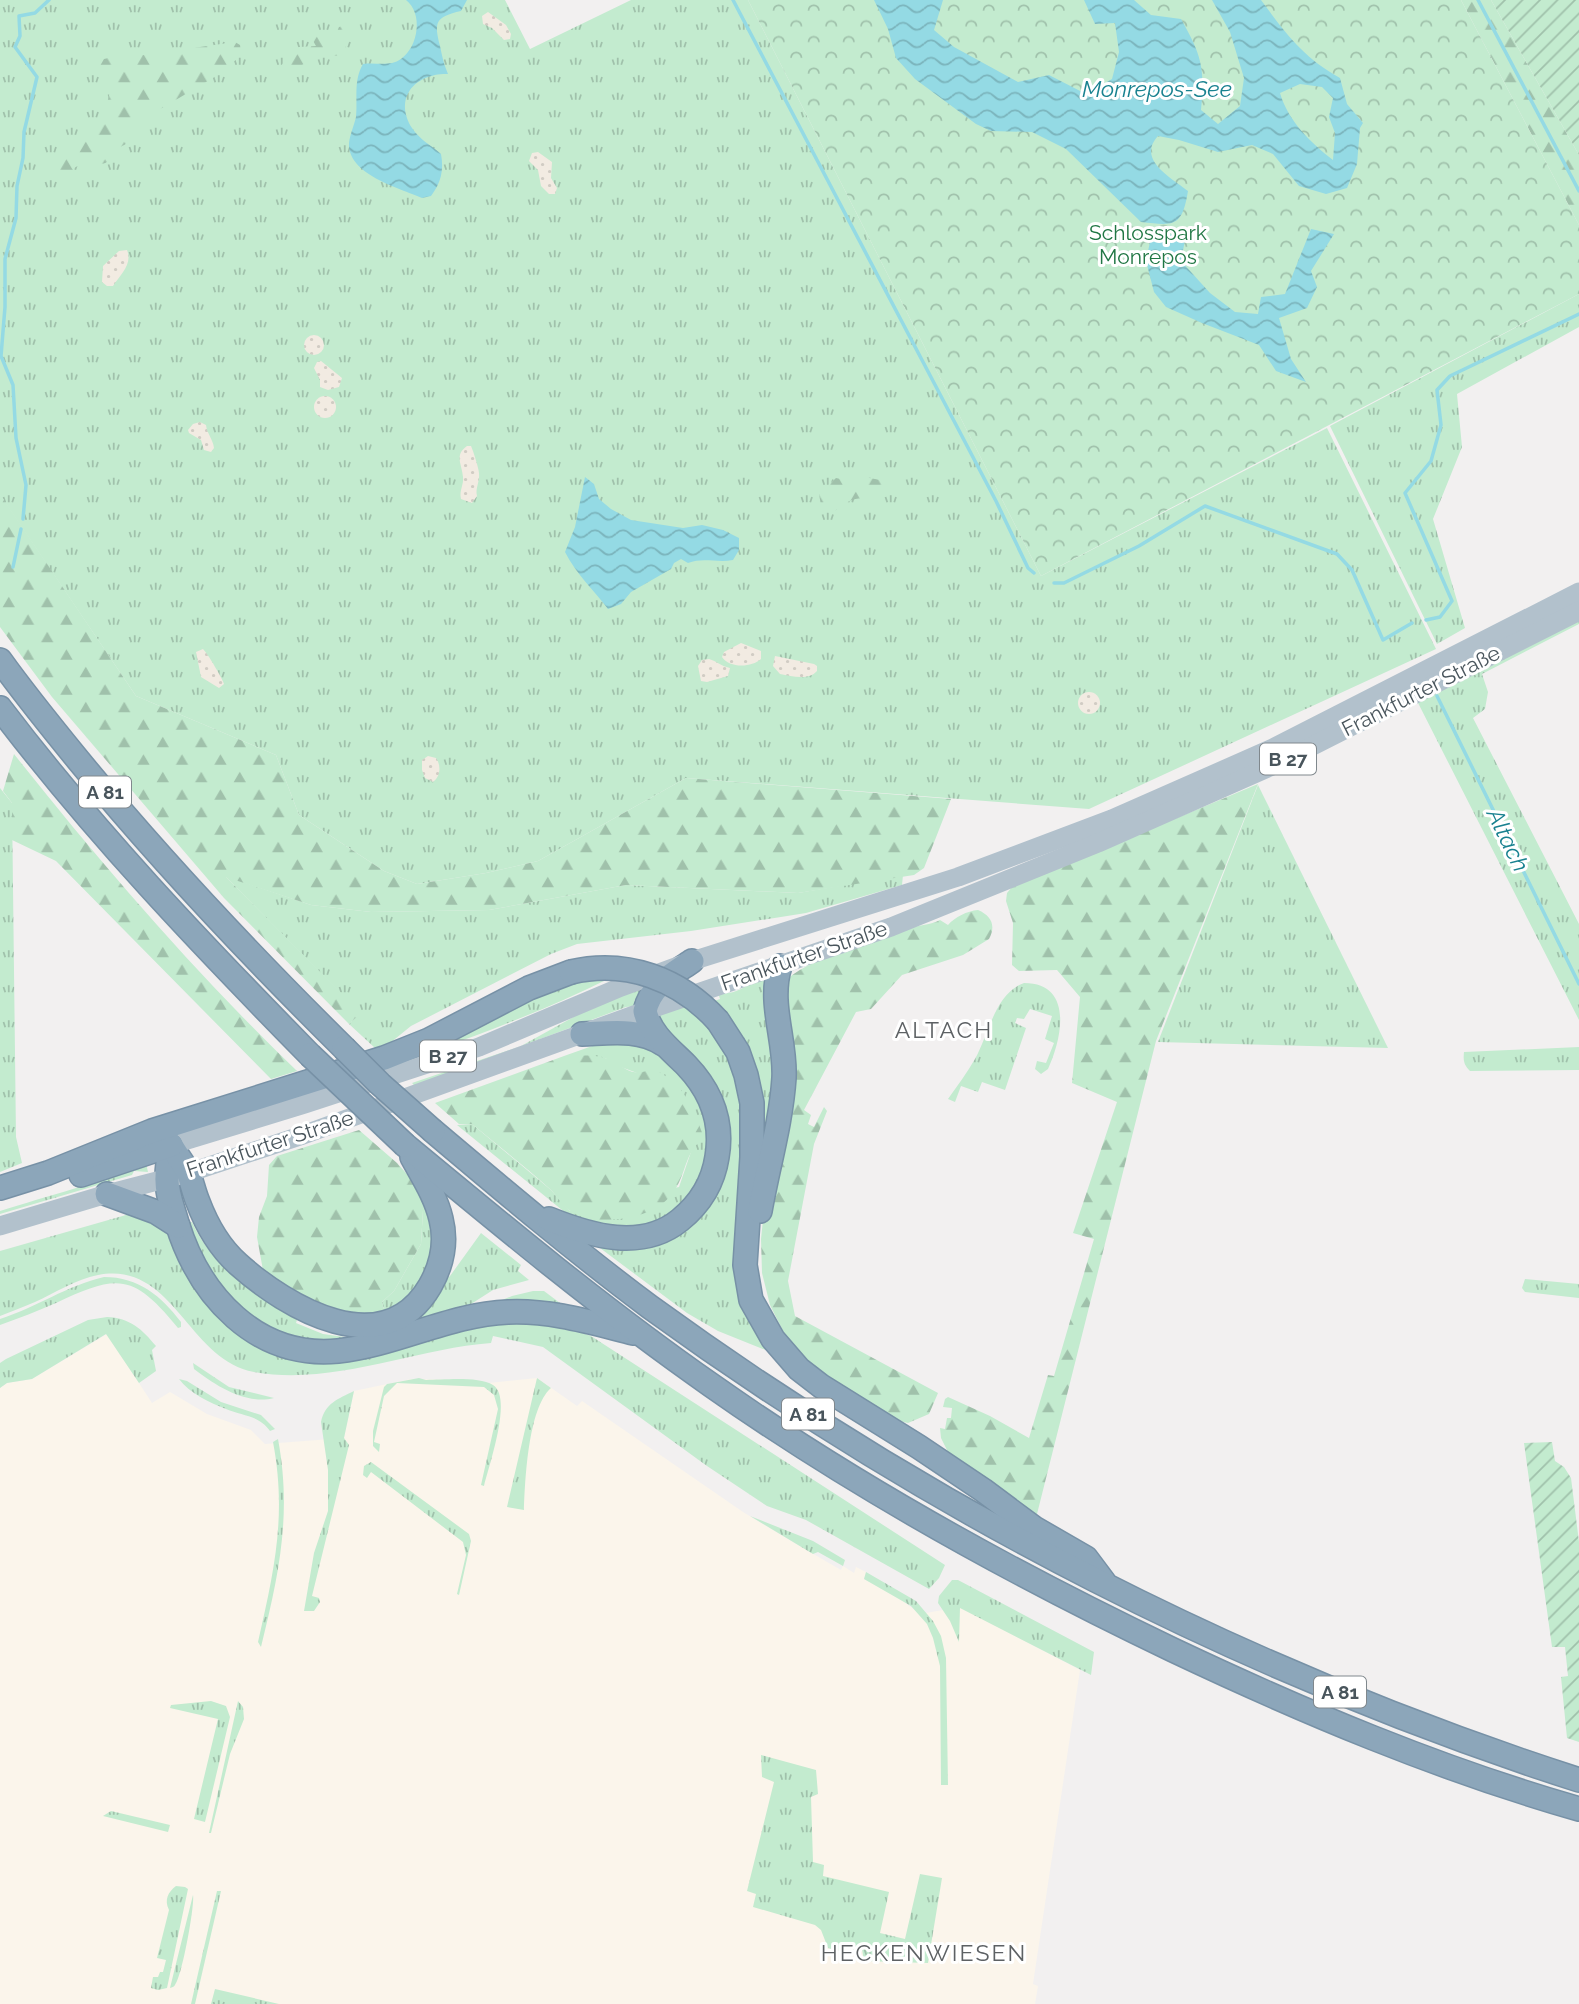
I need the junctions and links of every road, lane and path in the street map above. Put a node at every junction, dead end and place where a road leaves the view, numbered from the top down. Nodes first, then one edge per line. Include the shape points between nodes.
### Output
1 (1579, 592) edge
2 (1579, 611) edge
3 (0, 660) edge
4 (0, 708) edge
5 (692, 961) junction
6 (780, 966) junction
7 (645, 1011) junction
8 (582, 1034) junction
9 (666, 1046) junction
10 (405, 1144) junction
11 (171, 1145) junction
12 (177, 1175) junction
13 (0, 1188) edge
14 (107, 1194) junction
15 (0, 1202) edge
16 (527, 1210) junction
17 (0, 1226) edge
18 (178, 1226) junction
19 (759, 1311) junction
20 (643, 1335) junction
21 (1108, 1588) junction
22 (1579, 1780) edge
23 (1579, 1809) edge

1 - 5 main road, Frankfurter Straße / B 27 via 1273,748 1112,819 958,877
2 - 6 main road, Frankfurter Straße / B 27 via 1201,799 891,927
3 - 16 highway, A 81, bridge via 106,793 274,979 380,1084
4 - 10 highway, A 81, bridge via 111,845 211,954
5 - 7 highway, B 27 via 660,983
5 - 11 main road, Frankfurter Straße / B 27 via 479,1046
6 - 7 main road, Frankfurter Straße / B 27
6 - 19 highway via 774,990 784,1075 758,1226
7 - 8 main road, Frankfurter Straße / B 27
7 - 9 highway
8 - 9 highway via 637,1033
8 - 12 main road, Frankfurter Straße / B 27 via 300,1136
9 - 16 highway via 697,1077 718,1120 715,1171 691,1211 652,1235 608,1238
10 - 12 highway via 437,1204 444,1234 442,1259 428,1290 411,1308 391,1320 368,1325 343,1324 306,1312 238,1264 223,1249
10 - 20 highway, A 81
11 - 12 highway
11 - 15 highway, Frankfurter Straße / B 27
12 - 14 main road, Frankfurter Straße / B 27
12 - 18 highway
13 - 19 highway, bridge via 152,1131 384,1058 571,972 627,969 686,992 719,1021 738,1052 752,1102 745,1265 751,1300
14 - 17 main road, Frankfurter Straße / B 27
14 - 18 highway via 156,1212
16 - 21 highway, A 81 via 649,1306 785,1400 968,1512
18 - 20 highway via 191,1262 212,1294 245,1325 286,1345 335,1351 362,1347 506,1312 535,1312
19 - 21 highway via 773,1339 799,1369 1034,1528 1086,1558
20 - 23 highway, A 81 via 859,1483 1064,1598 1338,1723
21 - 22 highway, A 81 via 1359,1700

